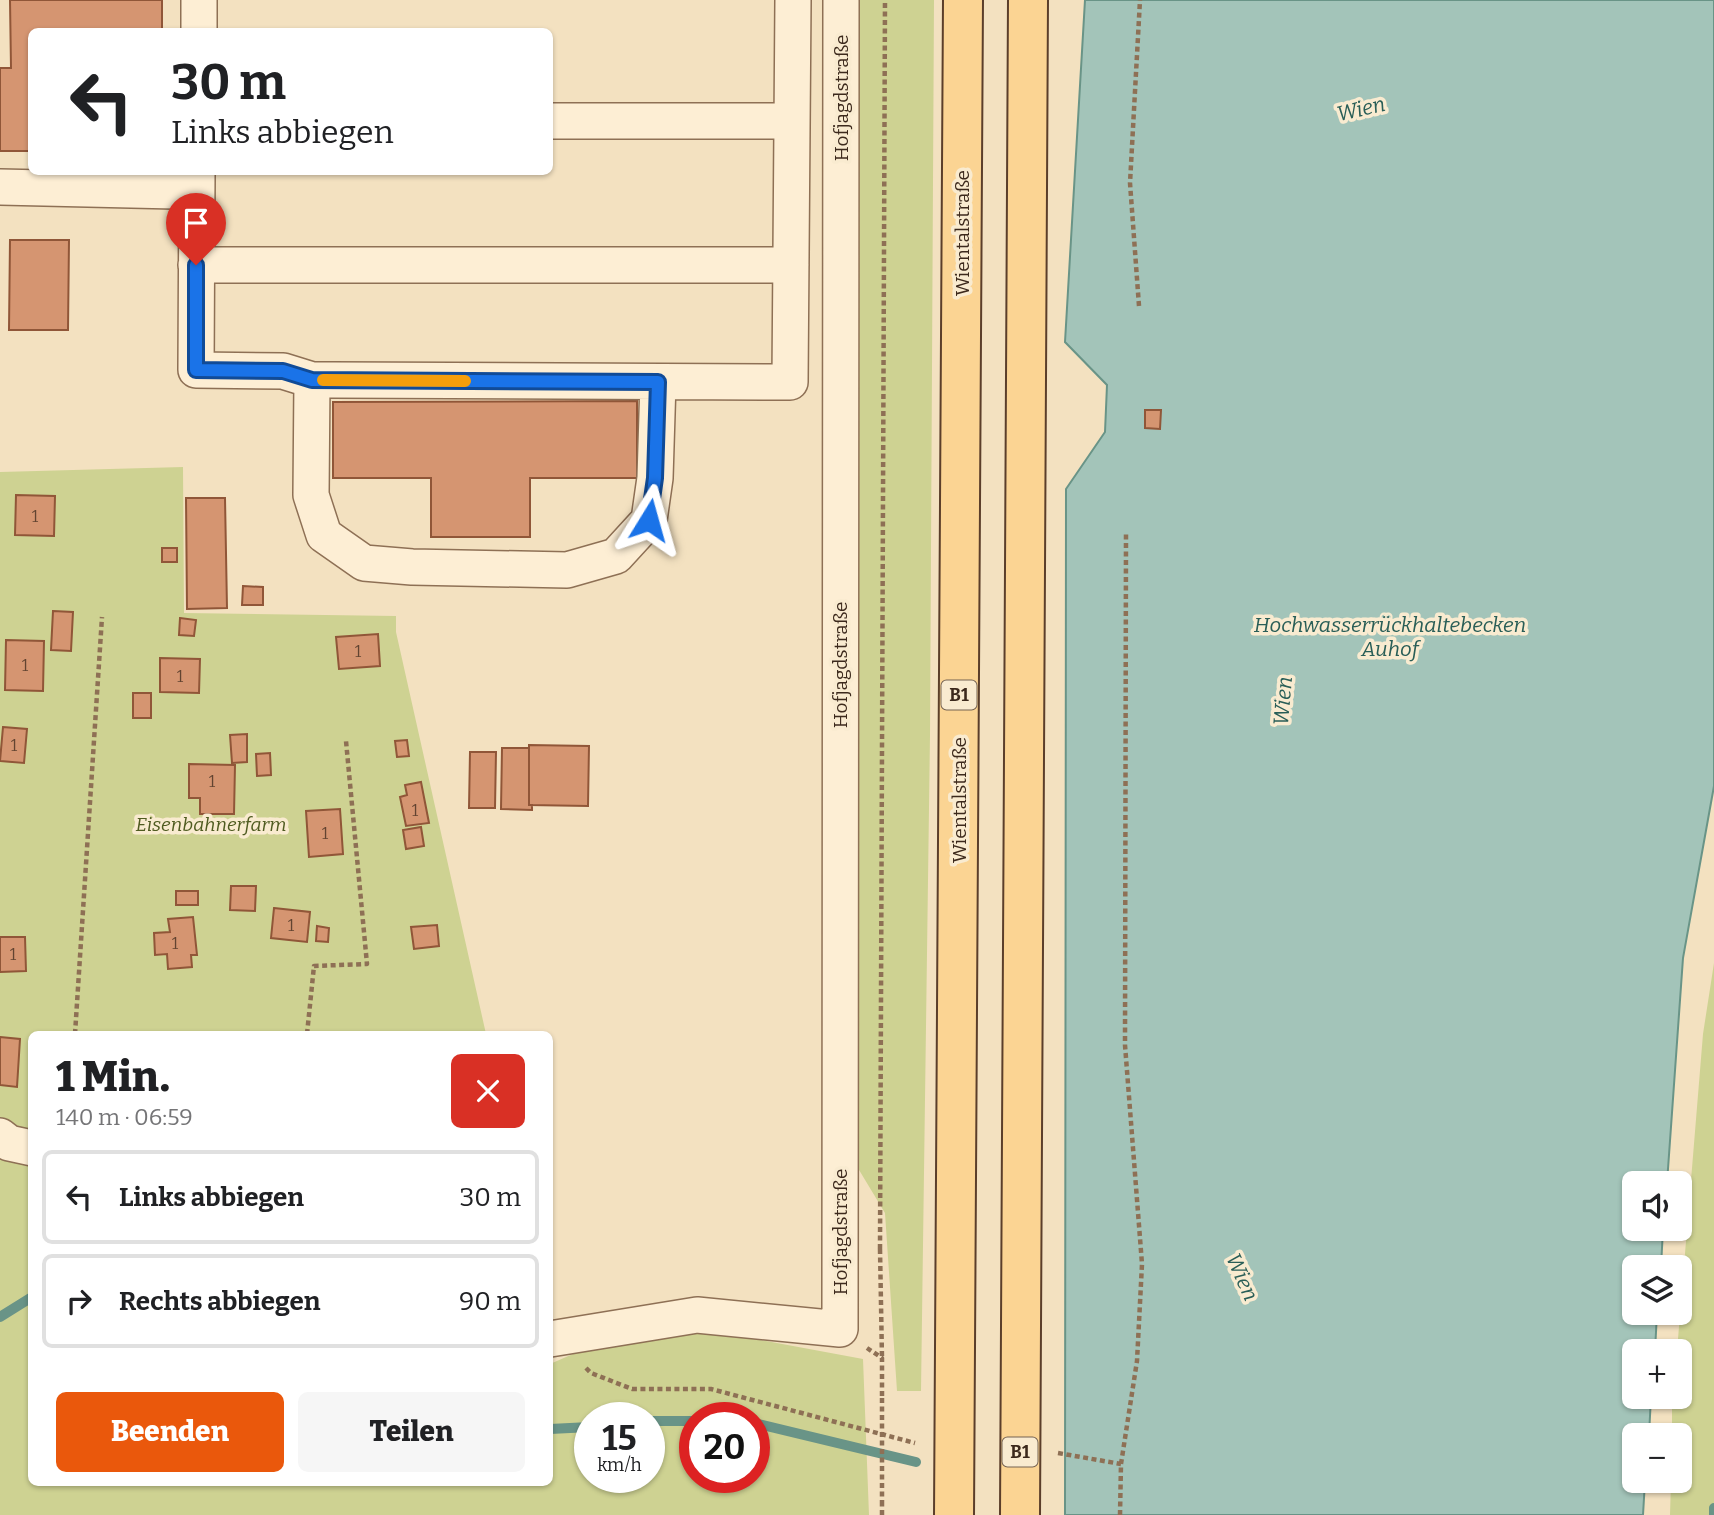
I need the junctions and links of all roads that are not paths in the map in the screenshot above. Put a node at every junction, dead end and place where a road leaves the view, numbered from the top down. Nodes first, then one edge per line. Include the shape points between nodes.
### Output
1 (176, 0) edge
2 (199, 0) edge
3 (793, 0) edge
4 (841, 0) edge
5 (963, 0) edge
6 (1028, 0) edge
7 (176, 28) edge
8 (199, 28) edge
9 (553, 121) edge
10 (792, 121) junction
11 (175, 175) edge
12 (197, 175) edge
13 (0, 187) edge
14 (196, 265) junction
15 (791, 265) junction
16 (312, 380) junction
17 (658, 382) junction
18 (0, 1136) edge
19 (28, 1147) edge
20 (553, 1339) edge
21 (954, 1515) edge
22 (1020, 1515) edge

1 - 7 street
2 - 8 street
3 - 10 street
4 - 20 street, Hofjagdstraße via 840,1329 697,1315
5 - 21 main road, Wientalstraße / B1
6 - 22 main road, B1
9 - 10 street
10 - 15 street
11 - 13 street via 175,191
12 - 14 street
14 - 15 street
14 - 16 street via 196,370 283,371
15 - 17 street via 790,382
16 - 17 street
16 - 17 street via 311,495 324,535 364,563 567,570 615,556 649,520
18 - 19 street

